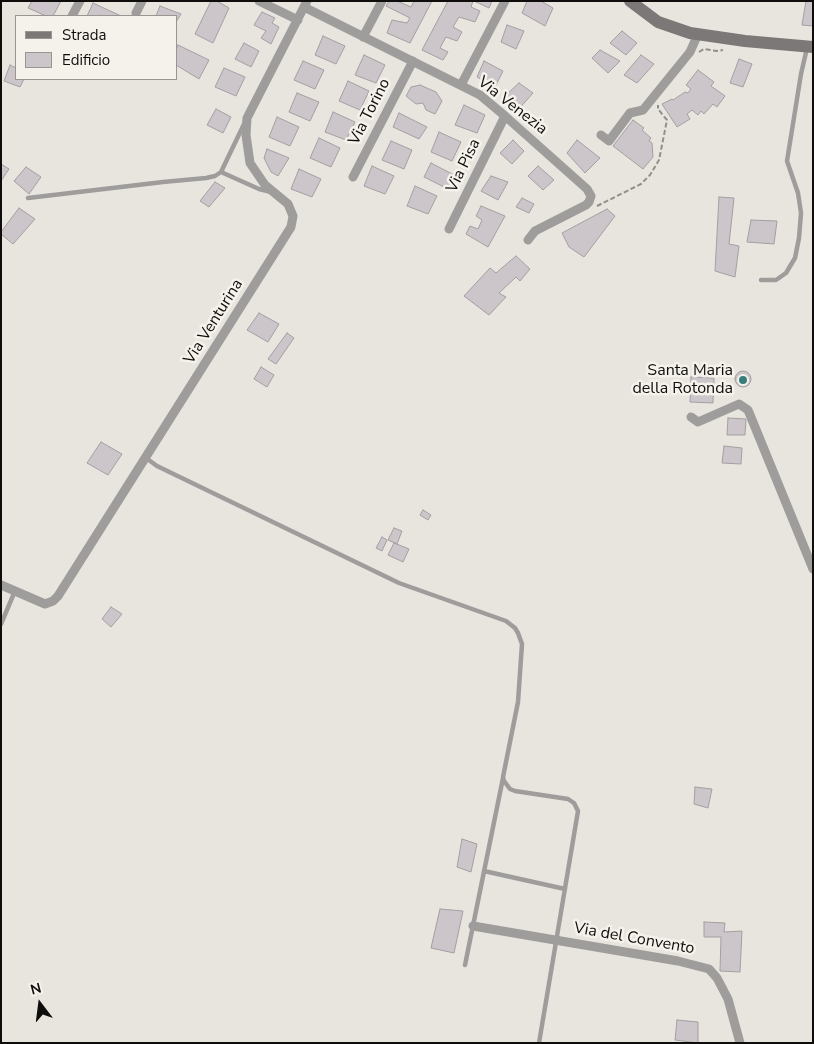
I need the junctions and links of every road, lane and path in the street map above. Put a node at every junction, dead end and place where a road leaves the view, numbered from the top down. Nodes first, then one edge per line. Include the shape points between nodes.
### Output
1 (80, 1) edge
2 (142, 1) edge
3 (260, 1) edge
4 (382, 1) edge
5 (505, 1) edge
6 (630, 1) edge
7 (306, 4) edge
8 (136, 13) dead end
9 (73, 15) edge
10 (298, 20) junction
11 (698, 34) junction
12 (364, 38) junction
13 (810, 47) edge
14 (413, 61) junction
15 (461, 86) junction
16 (658, 102) dead end
17 (505, 116) junction
18 (247, 118) junction
19 (601, 135) dead end
20 (220, 172) junction
21 (353, 177) dead end
22 (275, 193) junction
23 (28, 198) dead end
24 (594, 208) dead end
25 (449, 229) dead end
26 (528, 240) dead end
27 (761, 280) dead end
28 (691, 417) dead end
29 (146, 458) junction
30 (813, 569) edge
31 (1, 586) edge
32 (14, 591) junction
33 (1, 624) edge
34 (503, 776) junction
35 (484, 871) junction
36 (565, 888) junction
37 (473, 926) junction
38 (556, 940) junction
39 (465, 965) dead end
40 (539, 1043) edge
41 (740, 1043) edge

1 - 9 street
2 - 8 street
3 - 10 street
4 - 12 street
5 - 15 street
6 - 11 main road via 658,22
7 - 10 street, Via Venturina
7 - 12 street, Via Venezia
10 - 18 street, Via Venturina
11 - 13 main road
11 - 19 street via 690,52 643,110 630,113 609,141
12 - 14 street, Via Venezia
13 - 27 lane via 801,74 787,161 798,193 801,213 799,238 786,273 776,280
14 - 15 street, Via Venezia
14 - 21 street, Via Torino
15 - 17 street, Via Venezia via 480,95
16 - 24 path via 658,109 667,120 659,160 650,175 641,184
17 - 25 street, Via Pisa
17 - 26 street, Via Venezia via 591,196 586,205 535,232
18 - 20 lane
18 - 22 street, Via Venturina via 250,163 265,185
20 - 22 lane
20 - 23 lane via 206,178
22 - 29 street, Via Venturina via 288,204 293,216 291,227
28 - 30 street via 698,422 703,421 739,404 748,410
29 - 32 street, Via Venturina via 58,596 45,604
29 - 34 lane via 399,583 506,621 515,628 522,644 518,702
31 - 32 street, Via Venturina
32 - 33 lane
34 - 35 lane
34 - 36 lane via 510,789 568,799 576,806 578,816
35 - 36 lane
35 - 37 lane
36 - 38 lane
37 - 38 street, Via del Convento
37 - 39 lane
38 - 40 lane
38 - 41 street, Via del Convento via 709,969 728,999

